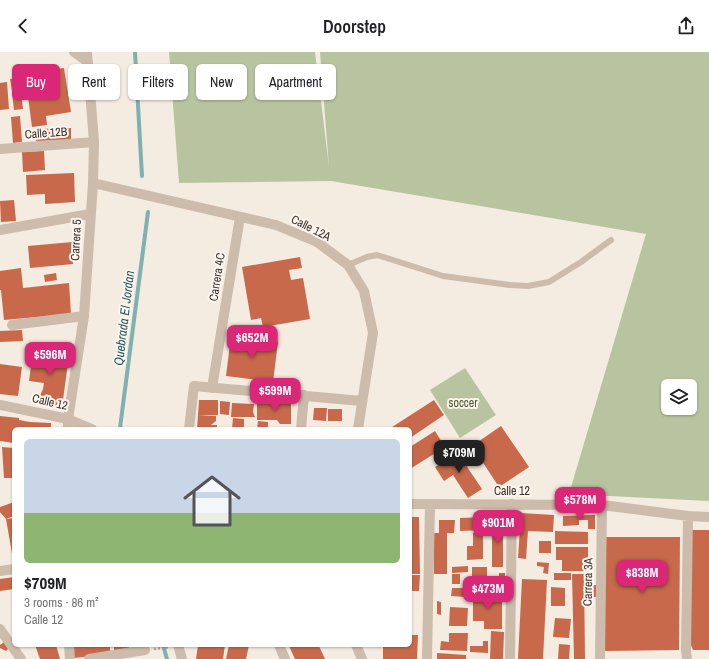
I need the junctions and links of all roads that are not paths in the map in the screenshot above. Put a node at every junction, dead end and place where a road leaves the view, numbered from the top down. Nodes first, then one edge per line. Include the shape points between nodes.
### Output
1 (74, 52) edge
2 (87, 52) edge
3 (88, 62) junction
4 (94, 142) junction
5 (0, 149) edge
6 (93, 183) junction
7 (90, 214) junction
8 (240, 217) junction
9 (0, 230) edge
10 (611, 240) dead end
11 (348, 265) junction
12 (84, 316) junction
13 (12, 324) dead end
14 (212, 388) junction
15 (304, 395) junction
16 (362, 401) junction
17 (0, 404) edge
18 (68, 424) edge
19 (82, 427) edge
20 (189, 427) edge
21 (301, 427) edge
22 (358, 427) edge
23 (412, 504) edge
24 (430, 504) junction
25 (512, 504) junction
26 (602, 505) junction
27 (688, 516) junction
28 (709, 517) edge
29 (12, 569) edge
30 (0, 571) edge
31 (0, 629) edge
32 (12, 646) edge
33 (13, 647) edge
34 (69, 647) edge
35 (176, 647) edge
36 (280, 647) edge
37 (357, 647) edge
38 (145, 650) dead end
39 (21, 659) edge
40 (70, 659) edge
41 (89, 659) edge
42 (182, 659) edge
43 (285, 659) edge
44 (362, 659) edge
45 (427, 659) edge
46 (510, 659) edge
47 (600, 659) edge
48 (687, 659) edge

1 - 3 street
2 - 3 street, Carrera 5
3 - 4 street, Carrera 5
4 - 5 street, Calle 12B
4 - 6 street, Carrera 5
6 - 7 street, Carrera 5
6 - 8 street, Calle 12A
7 - 9 street
7 - 12 street, Carrera 5
8 - 11 street, Calle 12A via 276,225 317,242
8 - 14 street, Carrera 4C
10 - 11 lane via 549,282 528,286 443,276 377,255
11 - 16 street, Calle 12A via 364,291 374,332
12 - 13 street
12 - 18 street, Carrera 5
14 - 15 street
14 - 20 street via 194,386
15 - 16 street
15 - 21 street
16 - 22 street, Calle 12A
17 - 18 street, Calle 12
18 - 19 street, Calle 12
23 - 24 street, Calle 12
24 - 25 street, Calle 12
24 - 45 street
25 - 26 street, Calle 12
25 - 46 street
26 - 27 street, Calle 12
26 - 47 street, Carrera 3A
27 - 28 street, Calle 12
27 - 48 street
29 - 30 street
31 - 32 street
33 - 39 street
34 - 40 street
35 - 42 street
36 - 43 street
37 - 44 street
38 - 41 street

